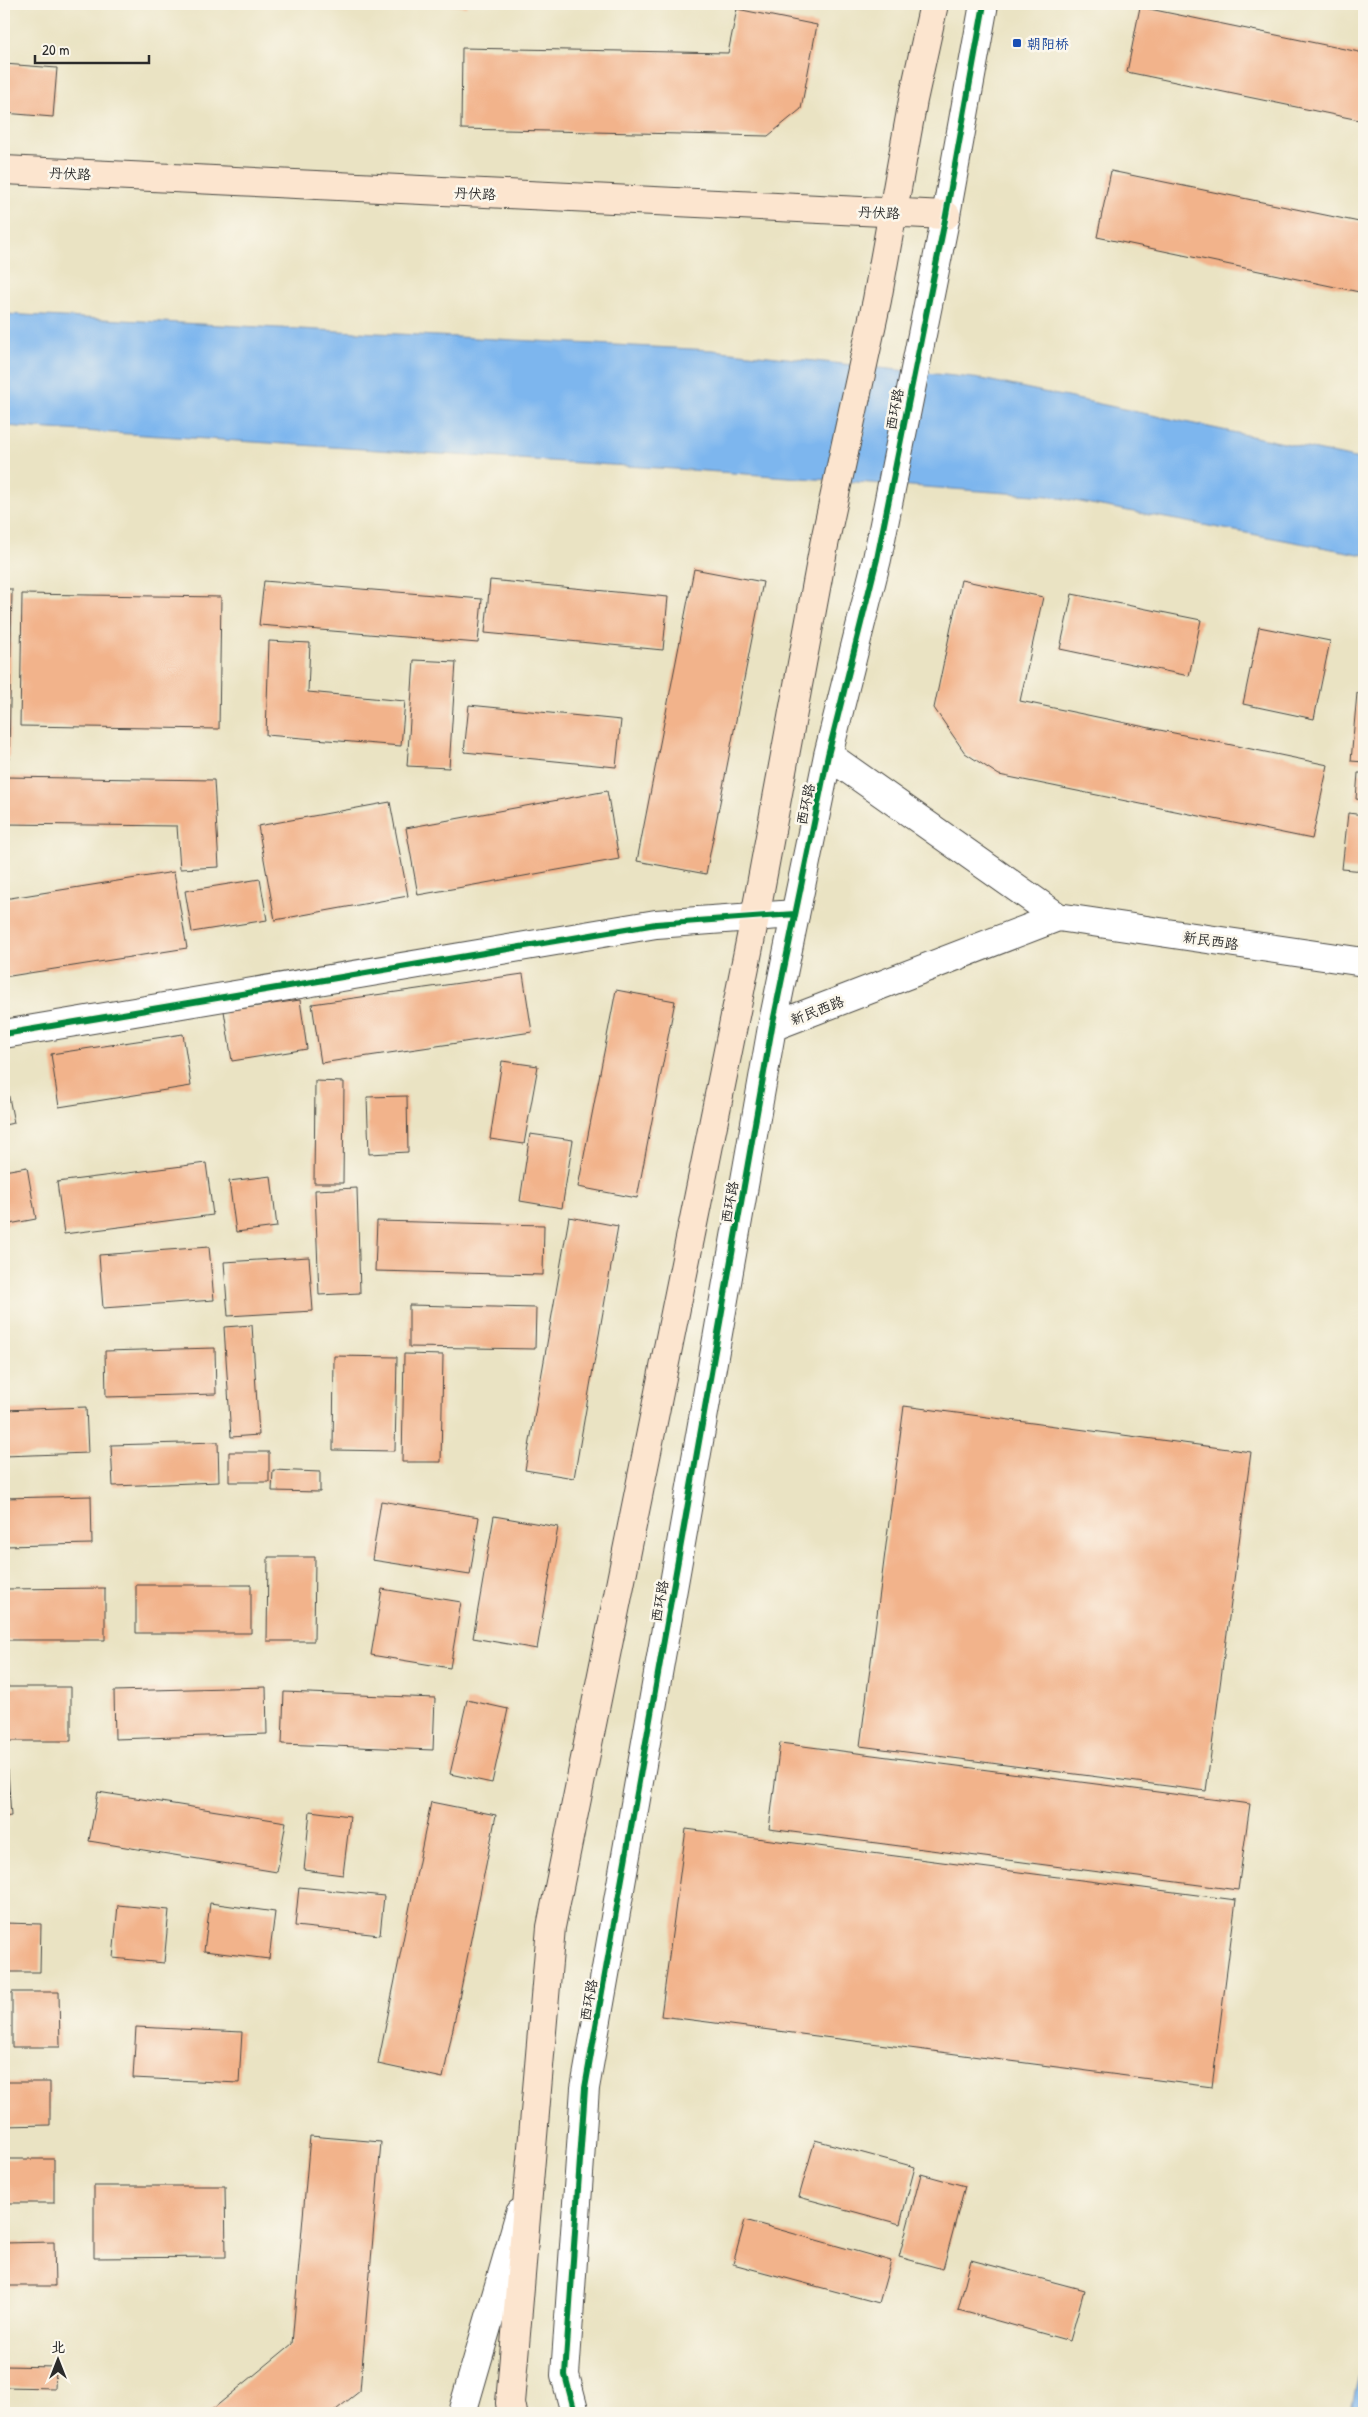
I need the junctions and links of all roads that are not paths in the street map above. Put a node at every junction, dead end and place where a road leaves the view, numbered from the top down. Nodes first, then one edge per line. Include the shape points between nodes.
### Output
1 (934, 4) edge
2 (984, 4) edge
3 (4, 170) edge
4 (893, 213) junction
5 (946, 215) junction
6 (828, 755) junction
7 (795, 914) junction
8 (755, 917) junction
9 (1058, 917) junction
10 (1364, 962) edge
11 (772, 1027) junction
12 (4, 1034) edge
13 (530, 2178) junction
14 (462, 2413) edge
15 (512, 2413) edge
16 (575, 2413) edge

1 - 4 main road, 西环路
2 - 5 street, 西环路
3 - 4 main road, 丹伏路
4 - 5 main road, 丹伏路
4 - 8 main road, 西环路 via 824,545
5 - 6 street, 西环路 via 877,559
6 - 7 street, 西环路
6 - 9 street, 新民西路
7 - 8 street
7 - 11 street, 西环路
8 - 12 street via 656,924
8 - 13 main road, 西环路 via 551,1927
9 - 10 street, 新民西路
9 - 11 street, 新民西路
11 - 16 street, 西环路 via 585,2088 564,2375
13 - 14 street
13 - 15 main road, 西环路 via 510,2402

